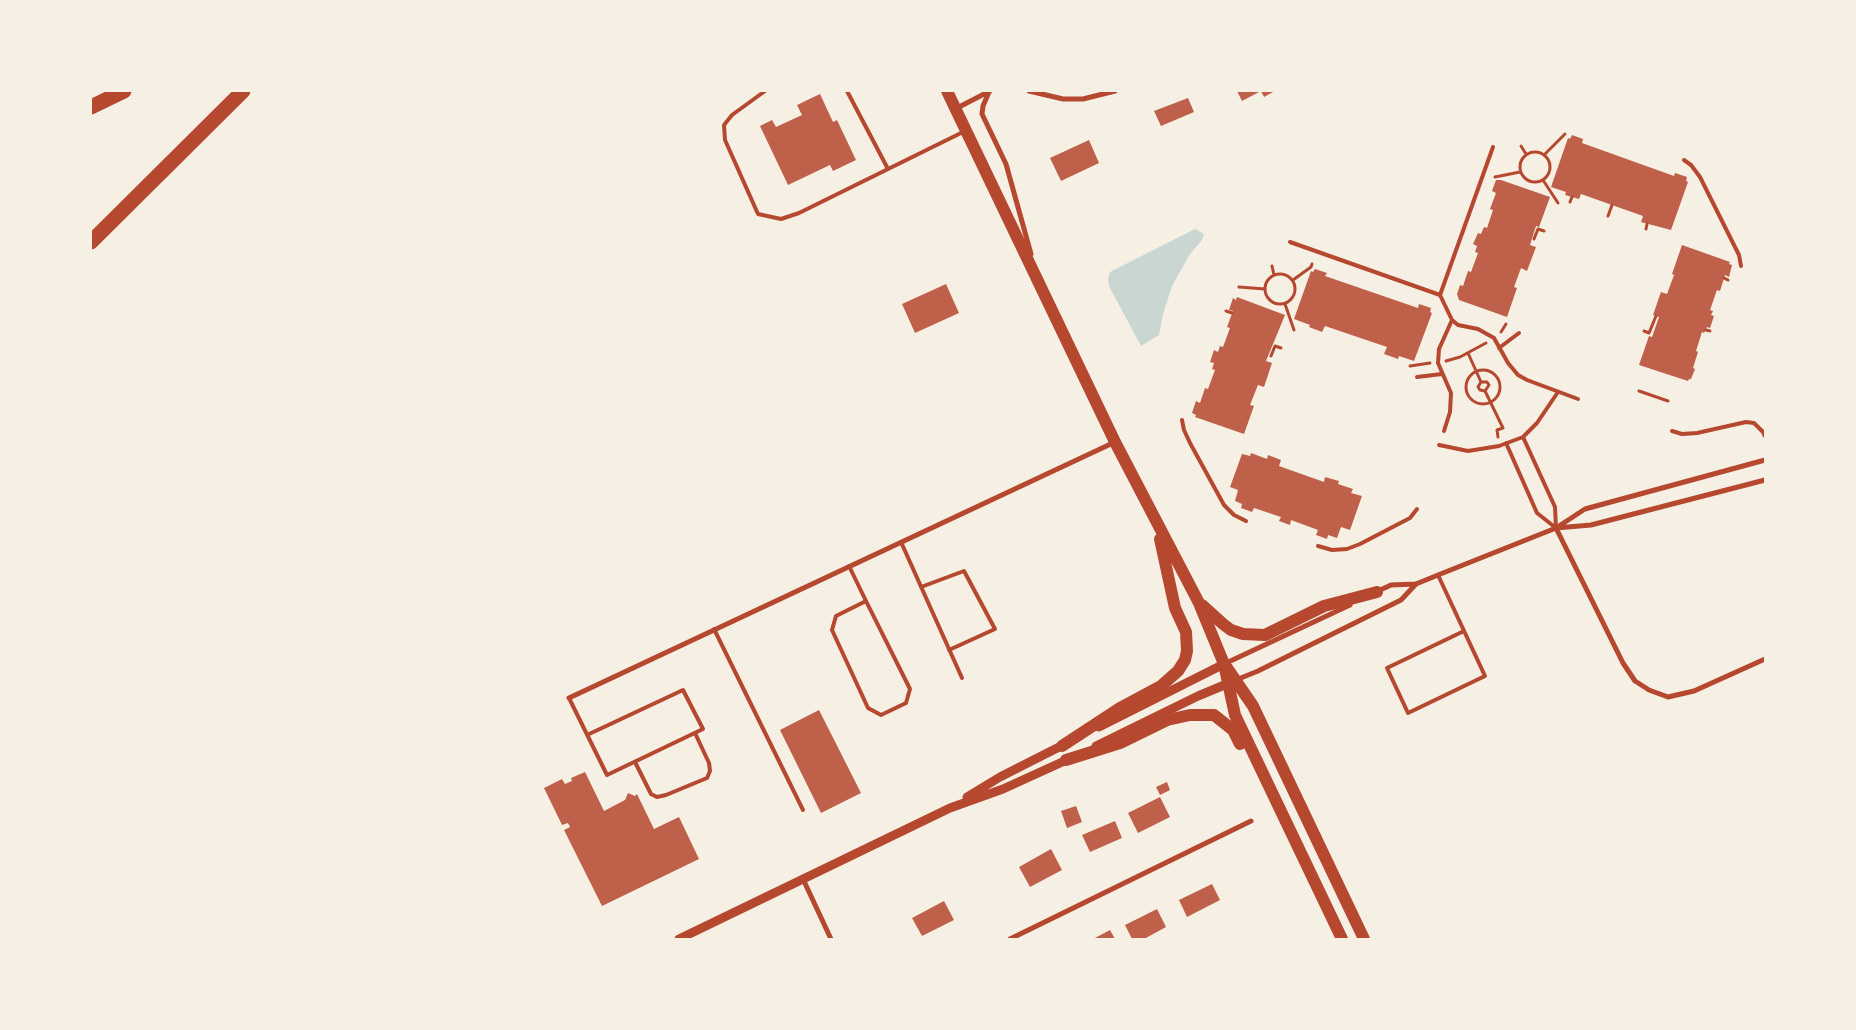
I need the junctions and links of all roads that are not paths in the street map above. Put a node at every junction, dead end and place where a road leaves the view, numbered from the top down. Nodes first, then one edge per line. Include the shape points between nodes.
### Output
1 (124, 91) edge
2 (243, 91) edge
3 (765, 91) edge
4 (847, 91) edge
5 (948, 91) edge
6 (990, 91) edge
7 (1028, 91) edge
8 (1115, 91) edge
9 (91, 107) edge
10 (956, 108) junction
11 (967, 130) junction
12 (1493, 147) dead end
13 (1684, 160) dead end
14 (888, 169) junction
15 (91, 242) edge
16 (1290, 242) dead end
17 (1741, 266) dead end
18 (1038, 279) junction
19 (1440, 295) junction
20 (1452, 320) junction
21 (1519, 333) dead end
22 (1499, 348) junction
23 (1442, 374) junction
24 (1417, 377) dead end
25 (1558, 392) junction
26 (1578, 399) dead end
27 (1182, 420) dead end
28 (1444, 431) dead end
29 (1672, 431) dead end
30 (1765, 436) edge
31 (1523, 437) junction
32 (1115, 442) junction
33 (1506, 443) junction
34 (1439, 444) dead end
35 (1765, 460) edge
36 (1765, 480) edge
37 (1417, 508) dead end
38 (1246, 521) dead end
39 (1157, 522) junction
40 (1556, 528) junction
41 (901, 542) junction
42 (1318, 546) dead end
43 (849, 566) junction
44 (1438, 575) junction
45 (1416, 584) junction
46 (921, 587) junction
47 (1376, 592) junction
48 (866, 600) junction
49 (1199, 603) junction
50 (714, 629) junction
51 (1464, 631) junction
52 (949, 650) junction
53 (1765, 659) edge
54 (1224, 664) junction
55 (962, 678) dead end
56 (1231, 682) junction
57 (569, 698) joint
58 (695, 733) junction
59 (587, 735) junction
60 (1062, 746) junction
61 (1066, 760) junction
62 (635, 762) junction
63 (950, 808) junction
64 (803, 810) dead end
65 (1250, 821) dead end
66 (803, 878) junction
67 (1315, 882) junction
68 (679, 939) edge
69 (832, 939) edge
70 (1010, 939) edge
71 (1342, 939) edge
72 (1364, 939) edge

1 - 9 highway
2 - 15 highway
3 - 14 lane via 732,115 724,126 725,140 758,214 781,219 799,213
4 - 14 lane
5 - 10 main road
6 - 10 street
6 - 18 street via 982,114 1006,164
7 - 8 street via 1063,99 1083,99
10 - 11 main road
11 - 14 lane
11 - 18 main road
12 - 19 lane
13 - 17 lane via 1700,177
16 - 19 lane
18 - 32 main road
19 - 20 lane
20 - 22 lane via 1494,338
20 - 23 lane via 1439,349 1438,363
21 - 22 lane
22 - 25 lane via 1518,375
23 - 24 lane
23 - 28 lane via 1451,393
25 - 26 lane
25 - 31 lane
27 - 38 lane via 1190,443 1224,505
29 - 30 lane via 1697,433 1746,422 1754,423
31 - 33 lane
31 - 40 lane via 1555,507
32 - 39 main road
32 - 41 street
33 - 34 lane via 1468,451
33 - 40 lane via 1537,513
35 - 40 street via 1586,509
36 - 40 street via 1592,525
37 - 42 lane via 1410,518 1347,549 1332,550
39 - 49 main road
39 - 60 main road via 1175,608 1186,632 1185,660 1161,686
40 - 44 street
40 - 53 street via 1623,663 1635,681 1649,690 1668,697 1694,691
41 - 43 street
41 - 46 lane
43 - 48 lane
43 - 50 street
44 - 45 street
44 - 51 lane
45 - 47 street via 1391,585
45 - 56 street via 1401,600
46 - 52 lane
46 - 52 lane via 964,571 995,629
47 - 49 main road via 1324,606 1265,635 1231,630
47 - 54 street
48 - 48 lane via 910,689 906,703 881,715 868,708 832,630 836,616
49 - 54 main road
50 - 57 street
50 - 64 lane
51 - 51 lane via 1485,676 1408,713 1387,668
52 - 55 lane
54 - 56 main road
54 - 60 street
56 - 61 street
56 - 67 main road via 1235,716
56 - 72 main road via 1253,706
57 - 59 lane
58 - 59 lane via 703,729 684,690
58 - 62 lane
58 - 62 lane via 709,763 707,778 657,797 651,794
59 - 62 lane via 607,775
60 - 63 street via 1000,777
61 - 63 street
61 - 67 main road via 1120,743 1167,720 1214,715 1233,730 1284,834
63 - 66 street
65 - 70 street
66 - 68 street
66 - 69 street
67 - 71 main road

